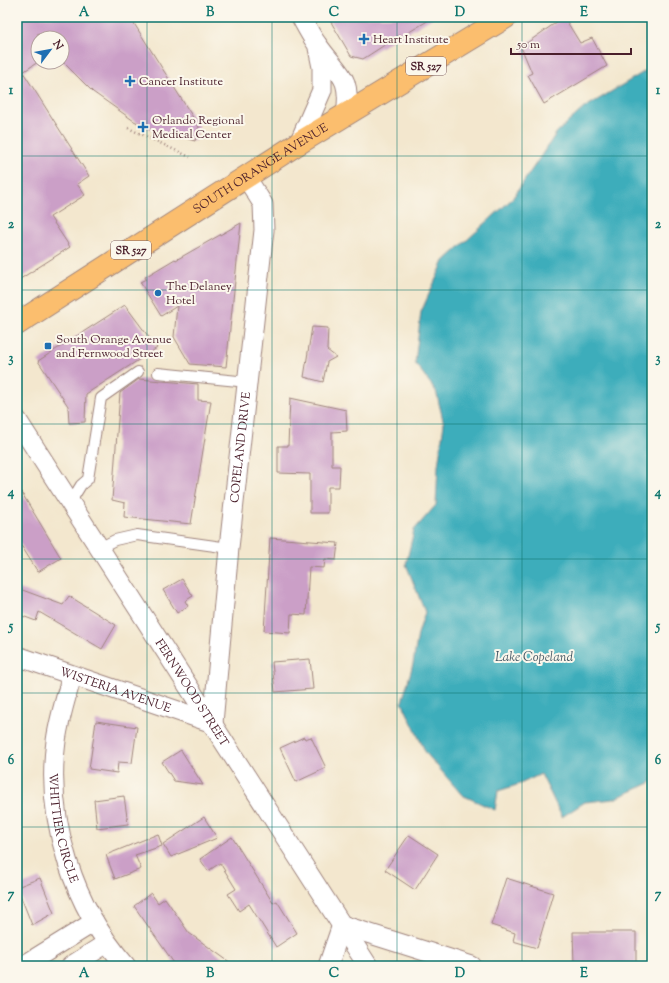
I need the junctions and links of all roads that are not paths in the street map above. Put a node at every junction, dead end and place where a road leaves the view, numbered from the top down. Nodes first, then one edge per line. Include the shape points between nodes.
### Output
1 (301, 17) edge
2 (506, 17) edge
3 (317, 44) junction
4 (346, 116) junction
5 (299, 143) junction
6 (246, 177) junction
7 (17, 324) edge
8 (138, 372) dead end
9 (158, 373) dead end
10 (248, 382) junction
11 (18, 425) edge
12 (70, 503) junction
13 (99, 548) junction
14 (230, 548) junction
15 (17, 656) edge
16 (72, 676) junction
17 (213, 723) junction
18 (94, 922) junction
19 (342, 926) junction
20 (107, 943) junction
21 (22, 966) edge
22 (71, 966) edge
23 (126, 966) edge
24 (328, 966) edge
25 (368, 966) edge
26 (472, 966) edge

1 - 3 street
2 - 4 main road, SOUTH ORANGE AVENUE / SR 527
3 - 4 street via 343,77 349,96
3 - 5 street via 322,67 322,90
4 - 5 main road, SOUTH ORANGE AVENUE / SR 527
5 - 6 main road, SOUTH ORANGE AVENUE / SR 527
6 - 7 main road, SOUTH ORANGE AVENUE / SR 527
6 - 10 street, COPELAND DRIVE via 261,198 264,218
8 - 12 lane via 101,398 88,479 80,485
9 - 10 lane
10 - 14 street, COPELAND DRIVE
11 - 12 street, FERNWOOD STREET
12 - 13 street, FERNWOOD STREET
13 - 14 lane via 115,540 137,535
13 - 17 street, FERNWOOD STREET
14 - 17 street, COPELAND DRIVE
15 - 16 street, WISTERIA AVENUE
16 - 17 street, WISTERIA AVENUE
16 - 18 street, WHITTIER CIRCLE via 56,741 54,779 57,817 70,867
17 - 19 street, FERNWOOD STREET
18 - 20 street, WHITTIER CIRCLE
18 - 21 street
19 - 24 street
19 - 25 street, FERNWOOD STREET
19 - 26 street
20 - 22 street
20 - 23 street, WHITTIER CIRCLE

